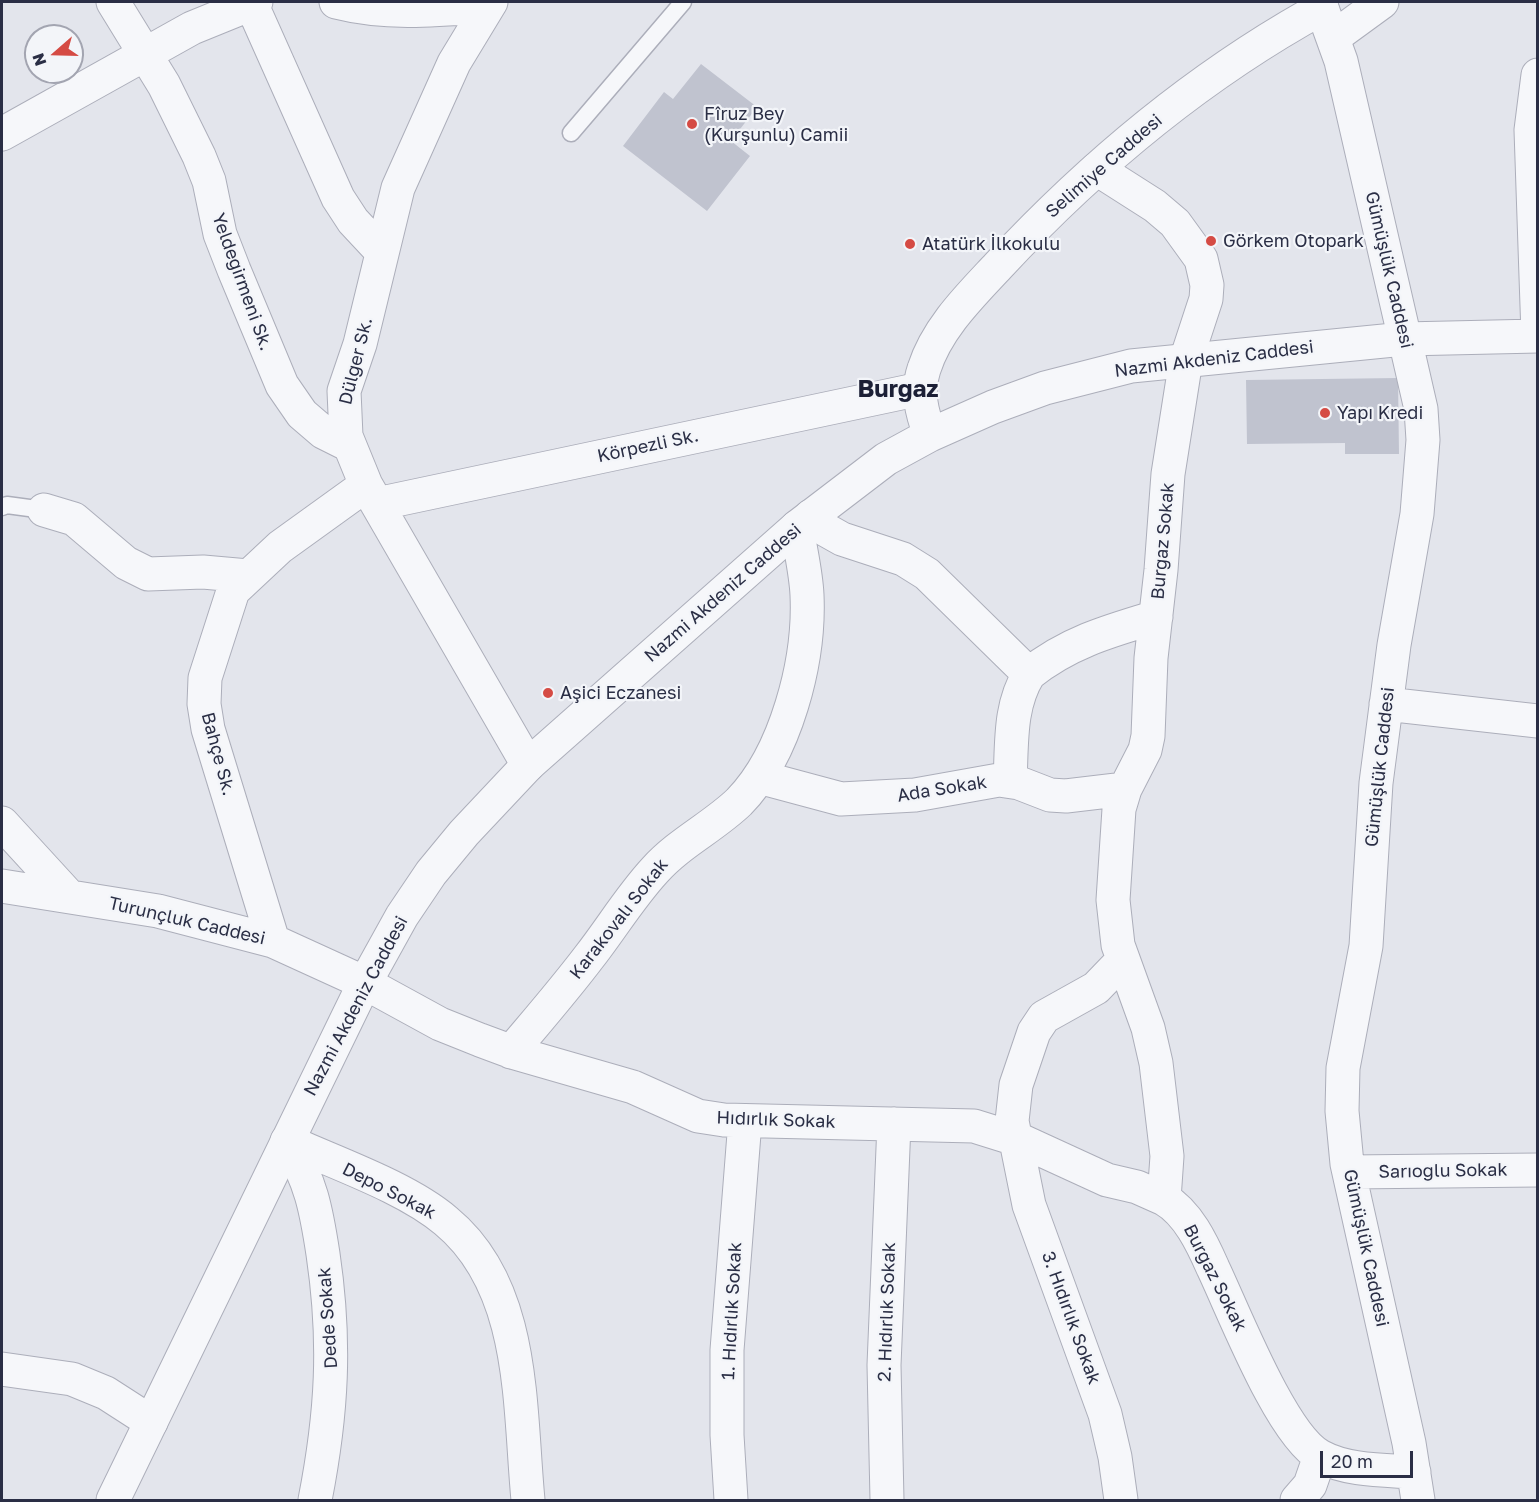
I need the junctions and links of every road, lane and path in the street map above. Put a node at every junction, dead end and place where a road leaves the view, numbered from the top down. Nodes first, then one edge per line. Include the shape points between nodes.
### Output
1 (113, 2) edge
2 (253, 2) edge
3 (336, 2) edge
4 (683, 2) edge
5 (1382, 2) edge
6 (489, 4) edge
7 (1324, 16) edge
8 (146, 53) junction
9 (1538, 75) edge
10 (571, 133) dead end
11 (2, 134) edge
12 (1097, 169) junction
13 (381, 251) junction
14 (1538, 336) edge
15 (1404, 339) junction
16 (1186, 360) junction
17 (920, 388) junction
18 (930, 435) junction
19 (349, 445) junction
20 (372, 495) junction
21 (2, 507) edge
22 (44, 510) joint
23 (804, 521) junction
24 (248, 576) junction
25 (1156, 617) junction
26 (1029, 674) junction
27 (1386, 704) junction
28 (1538, 721) edge
29 (528, 765) junction
30 (759, 777) junction
31 (1010, 781) junction
32 (1125, 789) junction
33 (2, 823) edge
34 (2, 886) edge
35 (68, 895) junction
36 (273, 941) junction
37 (1123, 960) junction
38 (365, 983) junction
39 (511, 1052) junction
40 (745, 1121) junction
41 (894, 1124) junction
42 (1014, 1138) junction
43 (287, 1141) junction
44 (1538, 1170) edge
45 (1349, 1172) junction
46 (1164, 1199) junction
47 (2, 1369) edge
48 (151, 1422) junction
49 (1320, 1456) junction
50 (1416, 1486) edge
51 (113, 1500) edge
52 (315, 1500) edge
53 (528, 1500) edge
54 (731, 1500) edge
55 (887, 1500) edge
56 (1121, 1500) edge
57 (1297, 1500) edge

1 - 8 street, Yeldeğirmeni Sk.
2 - 8 street
2 - 13 street via 338,198
3 - 6 street via 410,12
4 - 10 lane
5 - 7 street, Selimiye Caddesi
6 - 13 street, Dülger Sk. via 426,121 398,188
7 - 12 street, Selimiye Caddesi via 1262,41 1145,127
7 - 15 street, Gümüşlük Caddesi
8 - 11 street
8 - 19 street, Yeldeğirmeni Sk. via 209,181 220,234 282,385 302,414 323,432
9 - 14 street via 1531,130
12 - 16 street, Burgaz Sokak via 1175,223 1201,259 1206,299
12 - 17 street, Selimiye Caddesi via 1026,236 962,305 935,342
13 - 19 street, Dülger Sk. via 360,344 344,391
14 - 15 street, Nazmi Akdeniz Caddesi
15 - 16 street, Nazmi Akdeniz Caddesi
15 - 27 street, Gümüşlük Caddesi via 1421,409 1423,440 1417,514
16 - 18 street, Nazmi Akdeniz Caddesi via 1131,366 1046,388
16 - 25 street, Burgaz Sokak via 1168,474
17 - 18 street, Selimiye Caddesi via 921,412
17 - 20 street, Körpezli Sk.
18 - 23 street, Nazmi Akdeniz Caddesi via 886,459
19 - 20 street, Dülger Sk.
20 - 24 street, Bahçe Sk. via 280,547
20 - 29 street, Dülger Sk.
21 - 22 lane
22 - 24 street via 74,519 126,563 148,573
23 - 26 street via 842,539 903,559 927,574
23 - 29 street, Nazmi Akdeniz Caddesi
23 - 30 street, Karakovalı Sokak via 807,595 801,663 788,717
24 - 36 street, Bahçe Sk. via 233,591 226,609 205,678 204,704 208,729
25 - 26 street via 1069,646
25 - 32 street, Burgaz Sokak via 1148,736
26 - 31 street via 1017,692
27 - 28 street
27 - 45 street, Gümüşlük Caddesi via 1372,829 1366,946 1343,1068 1342,1111
29 - 38 street, Nazmi Akdeniz Caddesi via 431,873
30 - 31 street, Ada Sokak via 842,799 915,795 970,783
30 - 39 street, Karakovalı Sokak via 727,813 666,858 651,874 590,957
31 - 32 street, Ada Sokak via 1050,795
32 - 37 street, Burgaz Sokak via 1116,835 1113,900 1114,926
33 - 35 street
34 - 35 street, Turunçluk Caddesi
35 - 36 street, Turunçluk Caddesi via 158,911
36 - 38 street, Turunçluk Caddesi
37 - 42 street via 1096,988 1044,1017 1035,1032 1012,1101
37 - 46 street, Burgaz Sokak via 1148,1028 1156,1063 1167,1156
38 - 39 street, Hıdırlık Sokak via 440,1024
38 - 43 street, Nazmi Akdeniz Caddesi
39 - 40 street, Hıdırlık Sokak via 633,1087 698,1116
40 - 41 street, Hıdırlık Sokak
40 - 54 street, 1. Hıdırlık Sokak via 727,1350
41 - 42 street, Hıdırlık Sokak via 974,1126
41 - 55 street, 2. Hıdırlık Sokak via 884,1365
42 - 46 street, Hıdırlık Sokak via 1107,1180
42 - 56 street, 3. Hıdırlık Sokak via 1029,1205 1105,1414
43 - 48 street, Nazmi Akdeniz Caddesi
43 - 52 street, Dede Sokak via 309,1181 332,1332 332,1383
43 - 53 street, Depo Sokak via 404,1195 445,1220 470,1244 487,1271 519,1366
44 - 45 street, Sarıoğlu Sokak
45 - 50 street, Gümüşlük Caddesi
46 - 49 street, Burgaz Sokak via 1187,1220 1289,1425
47 - 48 street via 72,1379 106,1393
48 - 51 street, Nazmi Akdeniz Caddesi
49 - 50 street, Burgaz Sokak
49 - 57 street via 1310,1485

